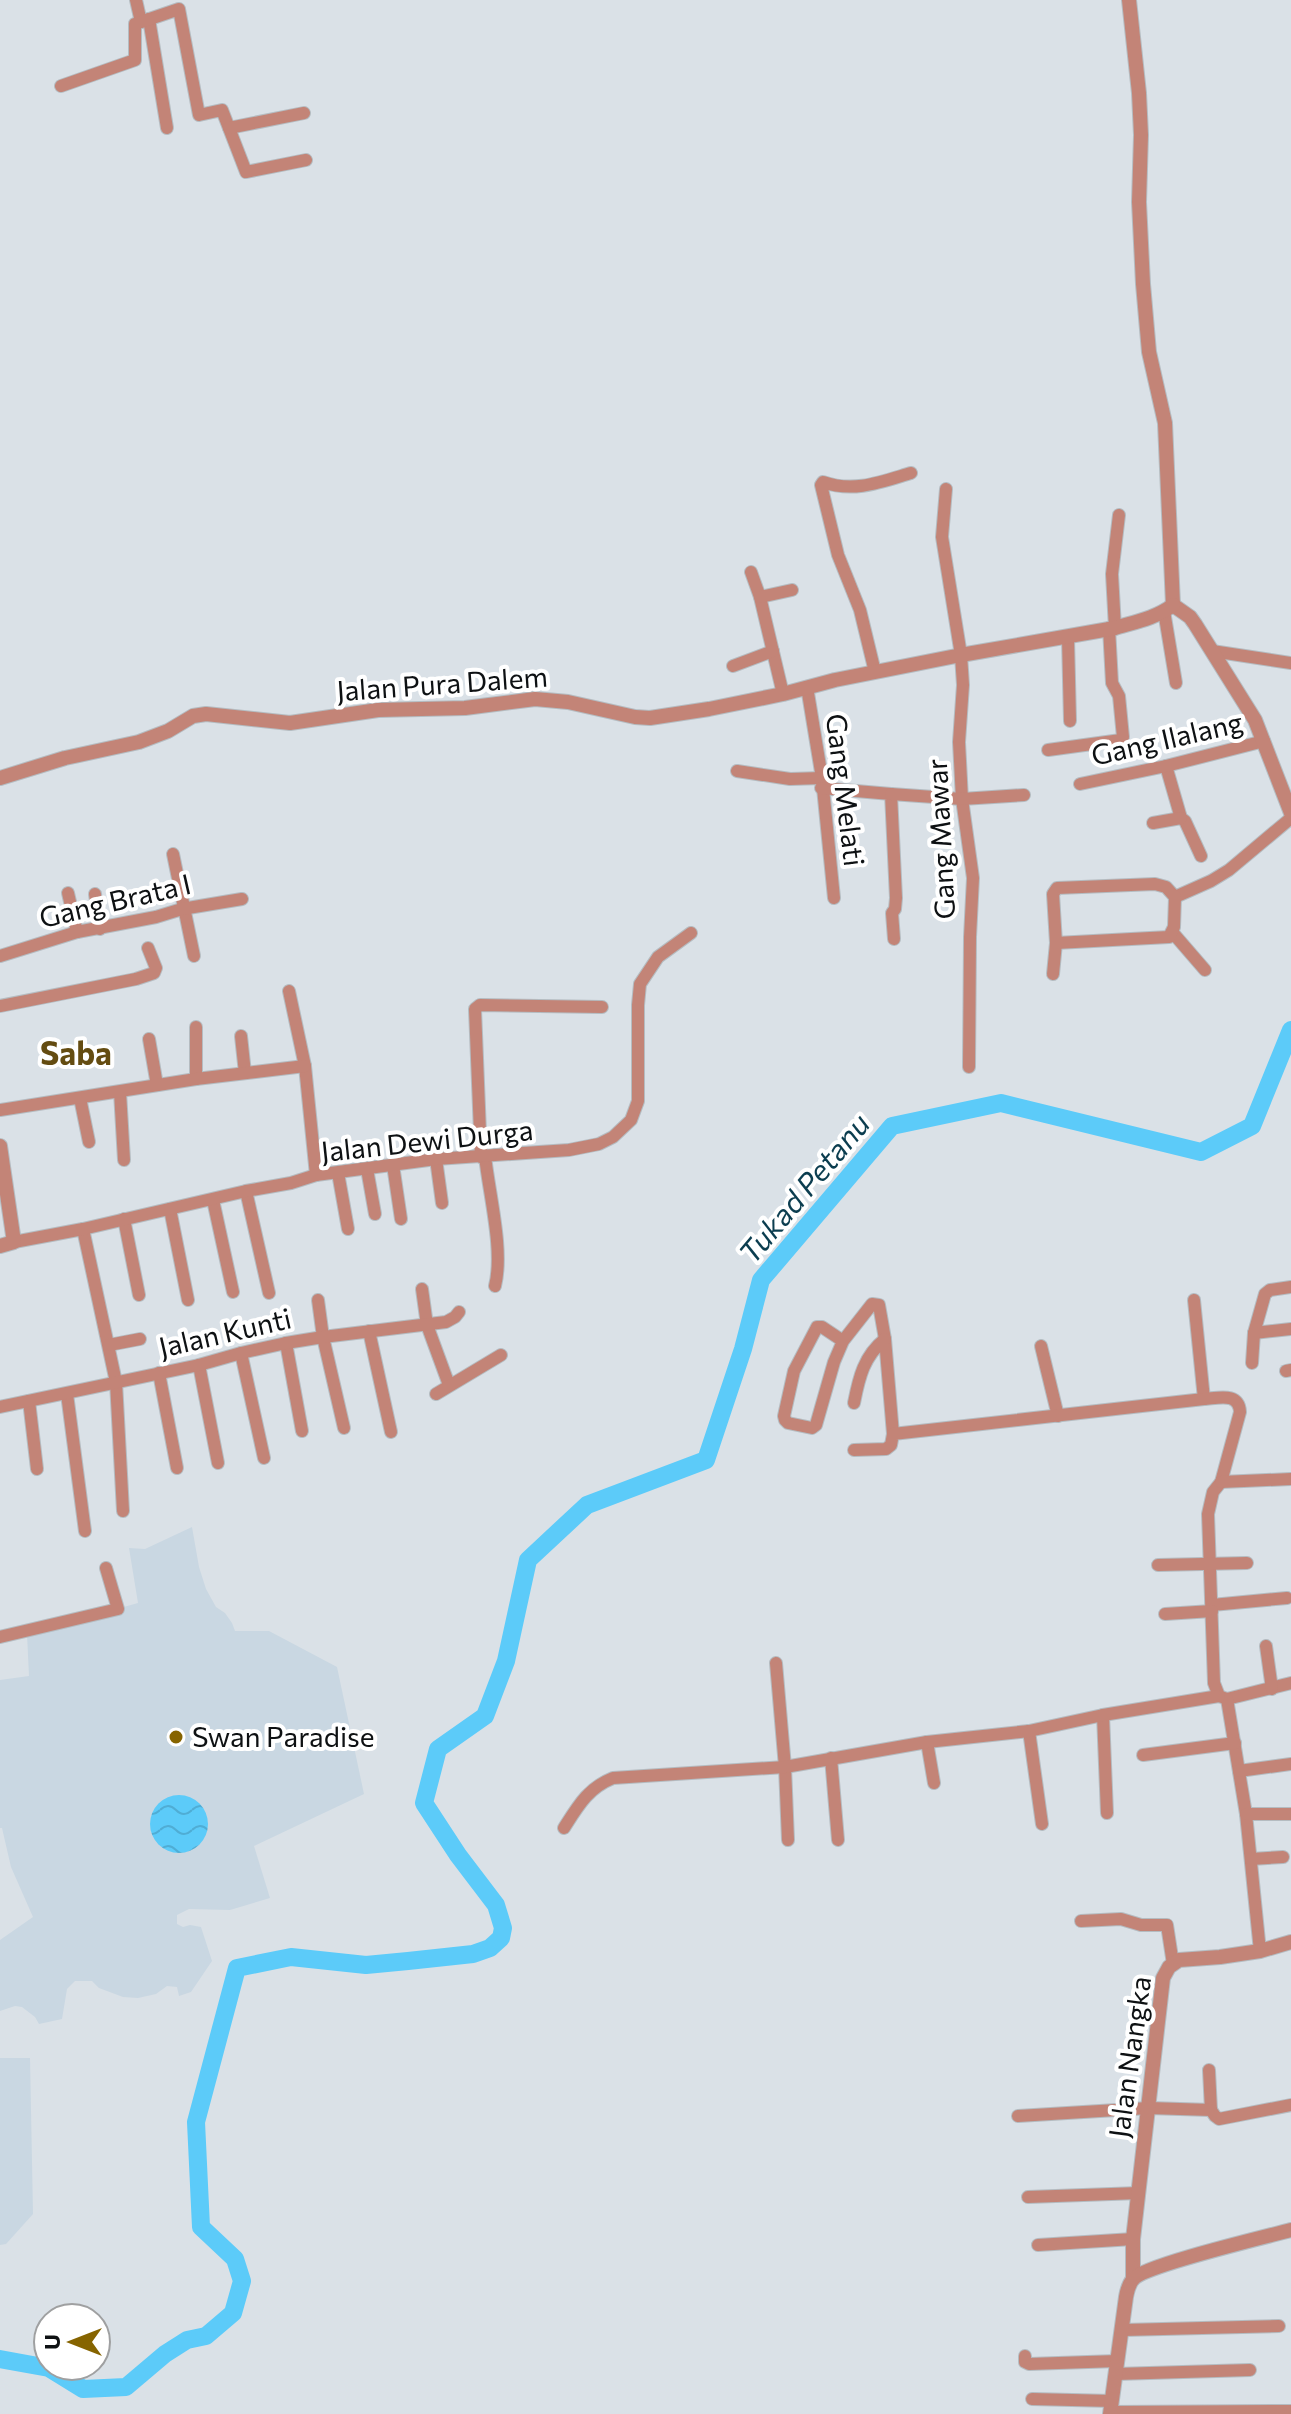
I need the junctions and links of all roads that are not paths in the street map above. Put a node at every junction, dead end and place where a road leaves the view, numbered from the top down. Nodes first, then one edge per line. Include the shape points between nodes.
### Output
1 (136, 0) edge
2 (1129, 0) edge
3 (145, 21) junction
4 (61, 86) dead end
5 (304, 113) dead end
6 (167, 128) dead end
7 (229, 128) junction
8 (306, 160) dead end
9 (911, 473) dead end
10 (946, 489) dead end
11 (1119, 515) dead end
12 (751, 572) dead end
13 (792, 590) dead end
14 (760, 597) junction
15 (1168, 608) junction
16 (1112, 628) junction
17 (1068, 638) junction
18 (773, 651) junction
19 (1212, 651) junction
20 (961, 655) junction
21 (1291, 663) edge
22 (733, 666) dead end
23 (875, 672) junction
24 (1176, 683) dead end
25 (807, 687) junction
26 (783, 694) junction
27 (1070, 721) dead end
28 (1264, 741) junction
29 (1048, 750) dead end
30 (1166, 766) junction
31 (737, 771) dead end
32 (0, 778) edge
33 (821, 783) junction
34 (1080, 784) dead end
35 (891, 794) junction
36 (1024, 795) dead end
37 (962, 799) junction
38 (1291, 816) edge
39 (1181, 818) junction
40 (1153, 823) dead end
41 (173, 854) dead end
42 (1201, 856) dead end
43 (68, 893) dead end
44 (95, 894) dead end
45 (1175, 897) junction
46 (834, 898) dead end
47 (242, 899) dead end
48 (182, 909) junction
49 (100, 929) junction
50 (77, 932) junction
51 (691, 933) dead end
52 (1173, 933) junction
53 (894, 939) dead end
54 (1056, 943) junction
55 (148, 948) dead end
56 (0, 956) edge
57 (194, 956) dead end
58 (1205, 970) dead end
59 (1053, 974) dead end
60 (289, 991) dead end
61 (0, 1006) edge
62 (602, 1007) dead end
63 (196, 1027) dead end
64 (241, 1036) dead end
65 (149, 1039) dead end
66 (305, 1066) junction
67 (969, 1067) dead end
68 (245, 1073) junction
69 (196, 1079) junction
70 (157, 1085) junction
71 (120, 1092) junction
72 (80, 1098) junction
73 (0, 1110) edge
74 (89, 1142) dead end
75 (0, 1146) edge
76 (483, 1157) junction
77 (436, 1159) junction
78 (124, 1160) dead end
79 (393, 1165) junction
80 (367, 1169) junction
81 (338, 1173) junction
82 (316, 1175) junction
83 (246, 1191) junction
84 (213, 1200) junction
85 (442, 1203) dead end
86 (170, 1209) junction
87 (375, 1214) dead end
88 (124, 1219) junction
89 (401, 1219) dead end
90 (83, 1229) junction
91 (348, 1229) dead end
92 (7, 1244) edge
93 (495, 1286) dead end
94 (1291, 1287) edge
95 (422, 1289) dead end
96 (233, 1292) dead end
97 (269, 1293) dead end
98 (139, 1295) dead end
99 (188, 1300) dead end
100 (318, 1300) dead end
101 (1194, 1300) dead end
102 (459, 1312) dead end
103 (427, 1325) junction
104 (1291, 1329) edge
105 (369, 1331) junction
106 (1254, 1333) junction
107 (323, 1337) junction
108 (140, 1339) dead end
109 (885, 1339) junction
110 (843, 1341) junction
111 (286, 1343) junction
112 (109, 1345) junction
113 (1041, 1346) dead end
114 (241, 1353) junction
115 (501, 1355) dead end
116 (1252, 1363) dead end
117 (199, 1365) junction
118 (159, 1373) junction
119 (116, 1382) junction
120 (449, 1385) junction
121 (67, 1394) junction
122 (436, 1394) dead end
123 (1204, 1399) junction
124 (29, 1401) junction
125 (854, 1403) dead end
126 (0, 1407) edge
127 (1058, 1416) junction
128 (344, 1428) dead end
129 (302, 1431) dead end
130 (391, 1432) dead end
131 (893, 1434) junction
132 (854, 1450) dead end
133 (264, 1458) dead end
134 (218, 1463) dead end
135 (177, 1468) dead end
136 (37, 1469) dead end
137 (1291, 1479) edge
138 (1221, 1482) junction
139 (123, 1511) dead end
140 (85, 1531) dead end
141 (1208, 1563) junction
142 (1247, 1563) dead end
143 (1158, 1565) dead end
144 (106, 1568) dead end
145 (1287, 1598) dead end
146 (1212, 1608) junction
147 (1165, 1614) dead end
148 (0, 1637) edge
149 (1266, 1646) dead end
150 (776, 1663) dead end
151 (1291, 1683) edge
152 (1272, 1689) junction
153 (1223, 1698) junction
154 (1103, 1715) junction
155 (1029, 1731) junction
156 (927, 1742) junction
157 (1235, 1743) junction
158 (1143, 1755) dead end
159 (831, 1758) junction
160 (1291, 1764) edge
161 (785, 1767) junction
162 (1239, 1771) junction
163 (934, 1783) dead end
164 (1107, 1813) dead end
165 (1246, 1814) junction
166 (1291, 1814) edge
167 (1042, 1824) dead end
168 (564, 1828) dead end
169 (788, 1840) dead end
170 (838, 1840) dead end
171 (1283, 1857) dead end
172 (1251, 1859) junction
173 (1081, 1921) dead end
174 (1291, 1942) edge
175 (1260, 1951) junction
176 (1173, 1964) junction
177 (1209, 2070) dead end
178 (1291, 2105) edge
179 (1149, 2108) junction
180 (1211, 2110) junction
181 (1018, 2116) dead end
182 (1139, 2193) junction
183 (1028, 2197) dead end
184 (1291, 2230) edge
185 (1133, 2239) junction
186 (1038, 2245) dead end
187 (1133, 2279) junction
188 (1279, 2326) dead end
189 (1123, 2330) junction
190 (1025, 2356) dead end
191 (1116, 2368) junction
192 (1250, 2370) dead end
193 (1032, 2399) dead end
194 (1110, 2409) edge
195 (1291, 2411) edge

1 - 3 street
2 - 15 street via 1139,93 1143,284 1149,352 1165,423
3 - 4 street via 135,24 135,60
3 - 6 street
3 - 7 street via 179,9 199,115 222,110
5 - 7 street
7 - 8 street via 246,172
9 - 23 street via 869,486 821,485
10 - 20 street, Gang Mawar via 942,537
11 - 16 street
12 - 14 street
13 - 14 street
14 - 18 street
15 - 16 street, Jalan Pura Dalem
15 - 19 street via 1190,617
15 - 24 street
16 - 17 street, Jalan Pura Dalem
16 - 29 street via 1112,683 1119,696 1123,737
17 - 20 street, Jalan Pura Dalem
17 - 27 street
18 - 22 street
18 - 26 street
19 - 21 street
19 - 28 street
20 - 23 street, Jalan Pura Dalem
20 - 37 street, Gang Mawar
23 - 25 street, Jalan Pura Dalem
25 - 26 street, Jalan Pura Dalem
25 - 33 street, Gang Melati
26 - 32 street, Jalan Pura Dalem via 650,718 535,699 465,708 378,710 290,723 206,714 149,738
28 - 30 street, Gang Ilalang
28 - 38 street
30 - 34 street, Gang Ilalang
30 - 39 street
31 - 33 street
33 - 35 street
33 - 46 street, Gang Melati
35 - 37 street
35 - 53 street
36 - 37 street
37 - 67 street, Gang Mawar via 973,878
38 - 45 street via 1229,870
39 - 40 street
39 - 42 street
41 - 48 street
43 - 50 street
44 - 49 street
45 - 52 street
45 - 54 street via 1155,884 1060,887 1053,894
47 - 48 street, Gang Brata I
48 - 49 street, Gang Brata I
48 - 57 street
49 - 50 street, Gang Brata I
50 - 56 street, Gang Brata I
51 - 76 street, Jalan Dewi Durga via 658,957 640,984 638,1101 625,1128 587,1147
52 - 54 street
52 - 58 street
54 - 59 street
55 - 61 street via 156,968 152,974
60 - 66 street
62 - 76 street via 475,1009
63 - 69 street
64 - 68 street
65 - 70 street
66 - 68 street
66 - 82 street
68 - 69 street
69 - 70 street
70 - 71 street
71 - 72 street
71 - 78 street
72 - 73 street
72 - 74 street
75 - 92 street
76 - 77 street, Jalan Dewi Durga
76 - 93 street via 496,1240
77 - 79 street, Jalan Dewi Durga
77 - 85 street
79 - 80 street, Jalan Dewi Durga
79 - 89 street
80 - 81 street, Jalan Dewi Durga
80 - 87 street
81 - 82 street, Jalan Dewi Durga
81 - 91 street
82 - 83 street, Jalan Dewi Durga
83 - 84 street, Jalan Dewi Durga
83 - 97 street
84 - 86 street, Jalan Dewi Durga
84 - 96 street
86 - 88 street, Jalan Dewi Durga
86 - 99 street
88 - 90 street, Jalan Dewi Durga
88 - 98 street
90 - 92 street, Jalan Dewi Durga
90 - 112 street
94 - 106 street via 1265,1294
95 - 103 street
100 - 107 street
101 - 123 street
102 - 103 street, Jalan Kunti via 446,1322
103 - 105 street, Jalan Kunti
103 - 120 street
104 - 106 street
105 - 107 street, Jalan Kunti
105 - 130 street
106 - 116 street
107 - 111 street, Jalan Kunti
107 - 128 street
108 - 112 street
109 - 110 street via 879,1305 874,1303
109 - 125 street via 867,1358
109 - 131 street
110 - 110 street via 817,1327 794,1371 787,1422 816,1425
111 - 114 street, Jalan Kunti
111 - 129 street
112 - 119 street
113 - 127 street
114 - 117 street, Jalan Kunti
114 - 133 street
115 - 120 street
117 - 118 street, Jalan Kunti
117 - 134 street
118 - 119 street, Jalan Kunti
118 - 135 street
119 - 121 street, Jalan Kunti
119 - 139 street
120 - 122 street
121 - 124 street, Jalan Kunti
121 - 140 street
123 - 127 street
123 - 138 street via 1228,1397 1239,1404
124 - 126 street, Jalan Kunti
124 - 136 street
127 - 131 street
131 - 132 street via 886,1449
137 - 138 street
138 - 141 street via 1208,1514
141 - 142 street
141 - 143 street
141 - 146 street
144 - 148 street via 118,1609
145 - 146 street
146 - 147 street
146 - 153 street via 1214,1683
149 - 152 street
150 - 161 street
151 - 152 street
152 - 153 street
153 - 154 street
153 - 157 street
154 - 155 street
154 - 164 street
155 - 156 street
155 - 167 street
156 - 159 street
156 - 163 street
157 - 158 street
157 - 162 street
159 - 161 street
159 - 170 street
160 - 162 street
161 - 168 street via 613,1778 583,1798
161 - 169 street
162 - 165 street
165 - 166 street
165 - 172 street
171 - 172 street
172 - 175 street
173 - 176 street via 1167,1925
174 - 175 street, Jalan Nangka
175 - 176 street, Jalan Nangka
176 - 179 street, Jalan Nangka via 1163,1978
177 - 180 street
178 - 180 street via 1219,2119
179 - 180 street
179 - 181 street
179 - 182 street, Jalan Nangka
182 - 183 street
182 - 185 street, Jalan Nangka
184 - 187 street
185 - 186 street
185 - 187 street, Jalan Nangka
187 - 189 street, Jalan Nangka
188 - 189 street
189 - 191 street, Jalan Nangka
190 - 191 street via 1029,2364
191 - 192 street
191 - 194 street, Jalan Nangka
193 - 194 street
194 - 195 street

